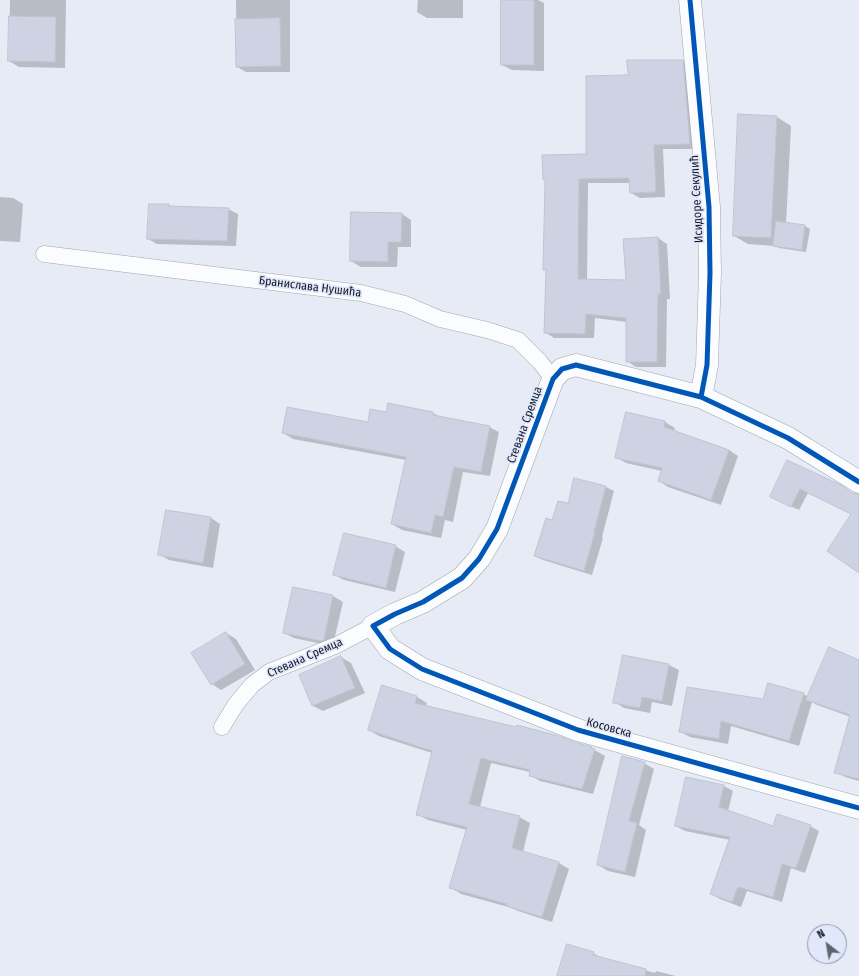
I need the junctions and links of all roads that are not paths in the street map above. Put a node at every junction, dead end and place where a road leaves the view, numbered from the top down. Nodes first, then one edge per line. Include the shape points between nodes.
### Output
1 (690, 0) edge
2 (44, 254) dead end
3 (553, 379) junction
4 (701, 397) junction
5 (859, 482) edge
6 (373, 626) junction
7 (222, 727) dead end
8 (859, 808) edge

1 - 4 street, Исидоре Секулић via 709,208 707,365
2 - 3 lane, Бранислава Нушића via 361,293 405,304 440,319 518,340
3 - 4 street, Стевана Сремца via 562,370 576,365
3 - 6 street, Стевана Сремца via 497,529 479,559 462,578 423,602
4 - 5 street, Стевана Сремца via 788,438
6 - 7 lane, Стевана Сремца via 269,672 252,685
6 - 8 street, Косовска via 390,649 422,669 578,730

